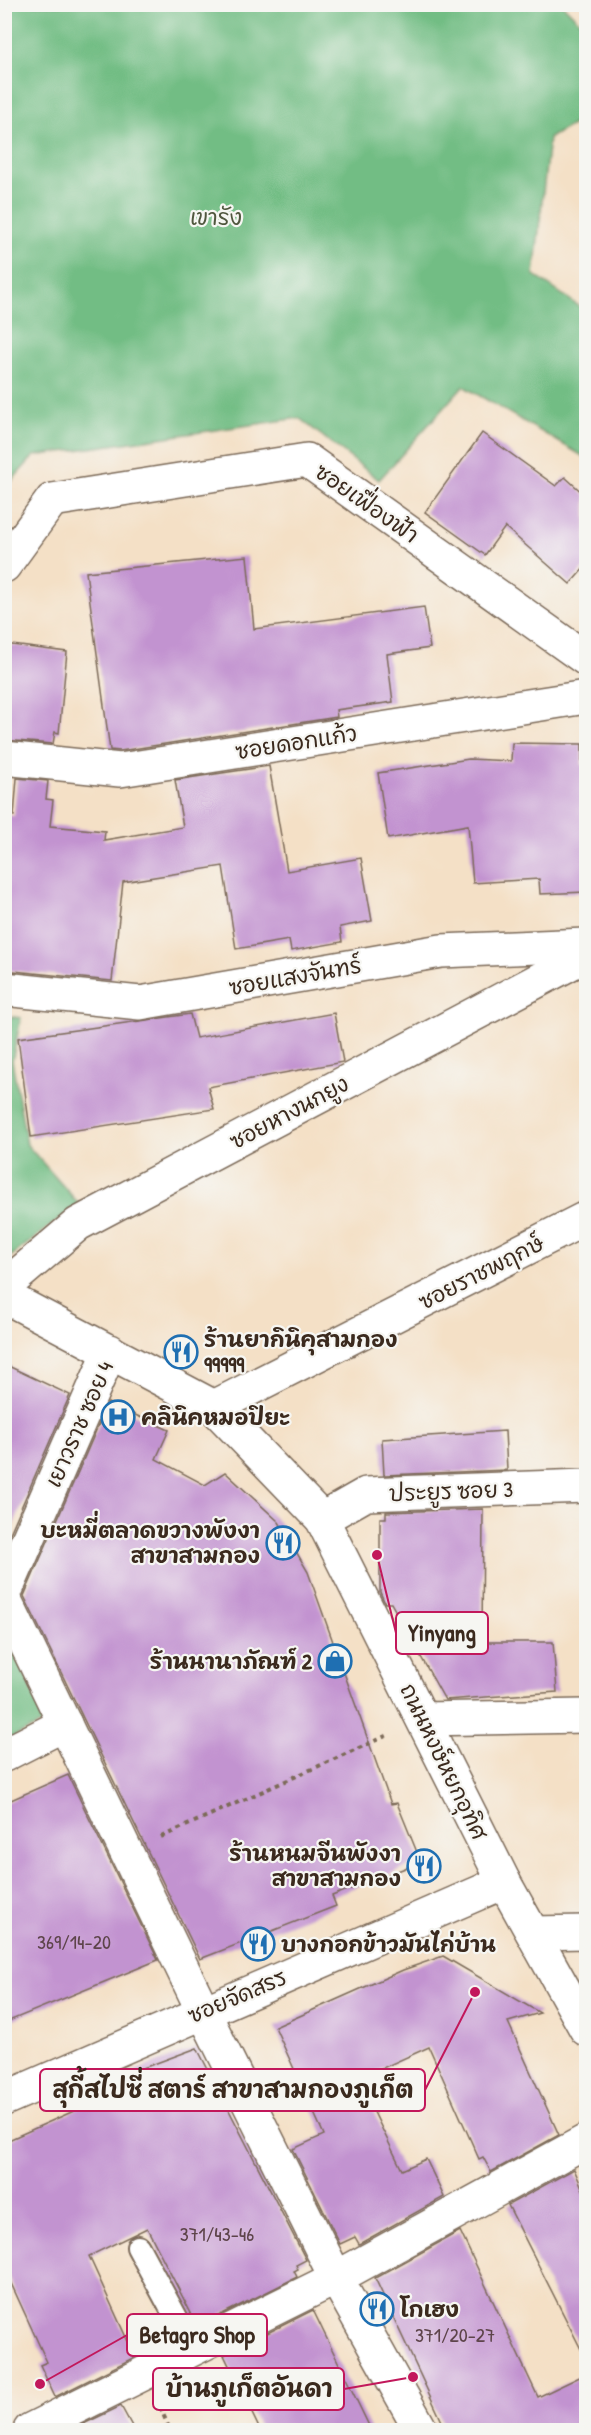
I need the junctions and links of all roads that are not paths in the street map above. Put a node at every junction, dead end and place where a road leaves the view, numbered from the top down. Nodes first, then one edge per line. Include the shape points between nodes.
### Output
1 (4, 566) edge
2 (586, 659) edge
3 (586, 697) edge
4 (4, 758) edge
5 (586, 945) edge
6 (586, 955) edge
7 (4, 989) edge
8 (586, 1218) edge
9 (4, 1287) edge
10 (4, 1296) edge
11 (110, 1352) junction
12 (214, 1407) junction
13 (586, 1486) edge
14 (322, 1519) junction
15 (4, 1597) edge
16 (586, 1716) edge
17 (423, 1719) junction
18 (65, 1724) junction
19 (4, 1755) edge
20 (504, 1882) junction
21 (586, 1932) edge
22 (533, 1933) junction
23 (203, 2011) junction
24 (586, 2029) edge
25 (4, 2099) edge
26 (586, 2140) edge
27 (138, 2247) dead end
28 (336, 2278) junction
29 (193, 2349) junction
30 (30, 2430) edge
31 (420, 2430) edge

1 - 2 street, ซอยเฟื่องฟ้า via 52,500 307,460
3 - 4 street, ซอยดอกแก้ว via 120,770
5 - 7 street, ซอยแสงจันทร์ via 441,951 140,1003
6 - 9 street, ซอยหางนกยูง via 78,1224
8 - 12 street, ซอยราชพฤกษ์
10 - 11 street, ถนนหงษ์หยกอุทิศ
11 - 12 street, ถนนหงษ์หยกอุทิศ
11 - 15 street, เยาวราช ซอย 4
12 - 14 street, ถนนหงษ์หยกอุทิศ
13 - 14 street, ประยูร ซอย 3 via 366,1494
14 - 17 street, ถนนหงษ์หยกอุทิศ
15 - 18 street
16 - 17 street
17 - 20 street, ถนนหงษ์หยกอุทิศ
18 - 19 street
18 - 23 street
20 - 22 street, ถนนหงษ์หยกอุทิศ
20 - 23 street, ซอยจัดสรร
21 - 22 street
22 - 24 street, ถนนหงษ์หยกอุทิศ
23 - 25 street, ซอยจัดสรร
23 - 28 street
26 - 28 street
27 - 29 lane
28 - 29 street
28 - 31 street
29 - 30 street

